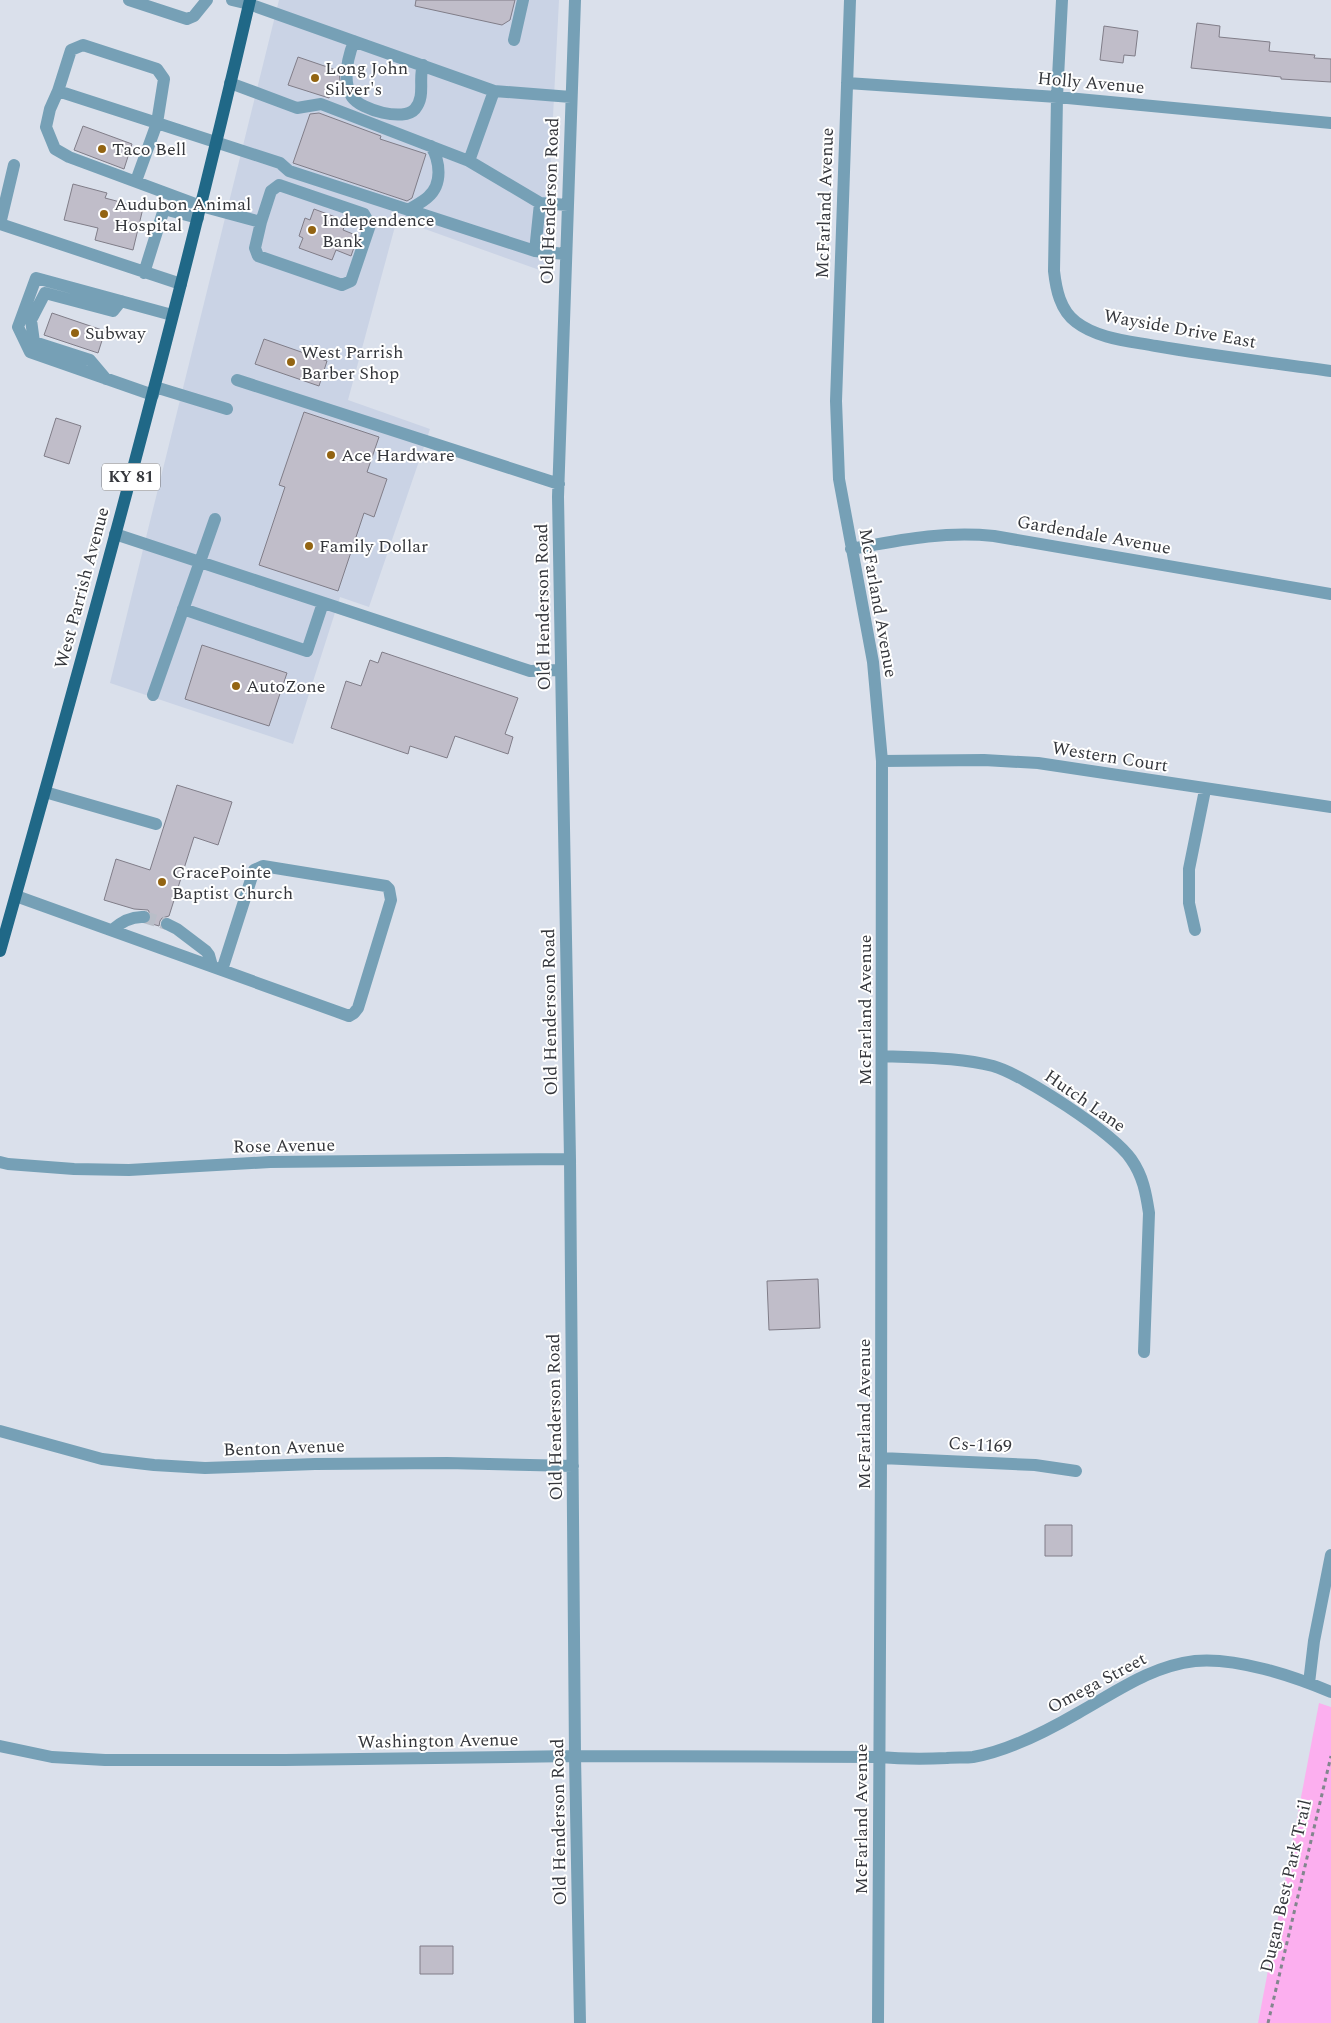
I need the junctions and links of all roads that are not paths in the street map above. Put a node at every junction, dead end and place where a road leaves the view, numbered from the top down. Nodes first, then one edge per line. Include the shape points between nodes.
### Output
1 (128, 0) edge
2 (207, 0) edge
3 (232, 0) edge
4 (524, 0) edge
5 (574, 0) edge
6 (850, 0) edge
7 (1062, 0) edge
8 (249, 2) edge
9 (514, 40) dead end
10 (354, 41) junction
11 (423, 66) junction
12 (230, 83) junction
13 (847, 83) junction
14 (58, 90) junction
15 (494, 91) junction
16 (571, 97) junction
17 (1057, 97) junction
18 (157, 123) junction
19 (1331, 123) edge
20 (216, 142) junction
21 (431, 146) junction
22 (469, 160) junction
23 (14, 165) dead end
24 (136, 181) junction
25 (540, 203) junction
26 (568, 205) junction
27 (408, 210) junction
28 (200, 212) junction
29 (261, 222) junction
30 (0, 224) edge
31 (535, 251) junction
32 (566, 254) junction
33 (144, 273) junction
34 (181, 284) junction
35 (121, 301) junction
36 (172, 315) junction
37 (1331, 370) edge
38 (107, 380) junction
39 (237, 380) dead end
40 (154, 391) junction
41 (227, 409) dead end
42 (559, 484) junction
43 (215, 519) dead end
44 (115, 534) junction
45 (851, 549) junction
46 (200, 562) junction
47 (1331, 594) edge
48 (323, 603) junction
49 (183, 609) junction
50 (561, 670) junction
51 (153, 695) dead end
52 (882, 761) junction
53 (1206, 790) junction
54 (45, 792) junction
55 (1331, 807) edge
56 (156, 824) dead end
57 (16, 896) junction
58 (144, 917) tunnel mouth
59 (167, 924) tunnel mouth
60 (112, 930) junction
61 (1195, 930) dead end
62 (0, 951) edge
63 (217, 968) junction
64 (882, 1056) junction
65 (570, 1159) junction
66 (0, 1162) edge
67 (1144, 1352) dead end
68 (0, 1431) edge
69 (881, 1458) junction
70 (573, 1466) junction
71 (1076, 1470) dead end
72 (1331, 1555) edge
73 (1309, 1682) junction
74 (1331, 1692) edge
75 (0, 1746) edge
76 (575, 1756) junction
77 (879, 1757) junction
78 (580, 2023) edge
79 (878, 2023) edge

1 - 2 street via 188,19
3 - 8 street
4 - 9 street
5 - 16 street, Old Henderson Road
6 - 13 street, McFarland Avenue
7 - 17 street, Wayside Drive East
8 - 10 street
8 - 12 main road, West Parrish Avenue / KY 81
10 - 11 street
10 - 11 street via 347,60 348,80 352,96 362,105 395,116 407,115 415,109 420,98
11 - 15 street
12 - 20 main road, West Parrish Avenue / KY 81
12 - 21 street via 297,108 321,104
13 - 17 street, Holly Avenue
13 - 45 street, McFarland Avenue via 836,401 839,479
14 - 18 street
14 - 18 street via 71,50 83,44 157,69 164,78
14 - 24 street via 46,127 55,149
15 - 16 street
15 - 22 street
16 - 26 street, Old Henderson Road
17 - 19 street, Holly Avenue
17 - 37 street, Wayside Drive East via 1054,271 1056,290 1075,322 1092,332 1113,338
18 - 20 street
18 - 24 street
20 - 27 street via 280,163 289,171
20 - 28 main road, West Parrish Avenue / KY 81
21 - 22 street
21 - 27 street via 439,165 436,183 428,197
22 - 25 street
23 - 30 street
24 - 28 street
25 - 26 street
25 - 31 street
26 - 32 street, Old Henderson Road
27 - 31 street
28 - 29 street
28 - 33 street via 164,209
28 - 34 main road, West Parrish Avenue / KY 81
29 - 29 street via 255,248 258,256 342,285 351,281 370,225 364,214 279,185 271,191
30 - 33 street
31 - 32 street
32 - 42 street, Old Henderson Road
33 - 34 street
34 - 36 main road, West Parrish Avenue / KY 81
35 - 36 street
35 - 38 street via 113,311 46,293 31,320 34,342 90,360
35 - 38 street via 36,278 18,327 30,352
36 - 40 main road, West Parrish Avenue / KY 81
38 - 40 street
39 - 42 street
40 - 41 street
40 - 44 main road, West Parrish Avenue / KY 81
42 - 50 street, Old Henderson Road
43 - 46 street
44 - 46 street
44 - 54 main road, West Parrish Avenue / KY 81
45 - 47 street, Gardendale Avenue via 929,535 994,536
45 - 52 street, McFarland Avenue via 874,662
46 - 48 street
46 - 49 street
48 - 49 street via 307,651
48 - 50 street via 530,671
49 - 51 street
50 - 65 street, Old Henderson Road
52 - 53 street, Western Court via 984,760 1038,764
52 - 64 street, McFarland Avenue
53 - 55 street, Western Court
53 - 61 street via 1189,869 1189,903
54 - 56 street
54 - 57 main road, West Parrish Avenue / KY 81
57 - 60 street
57 - 62 main road, West Parrish Avenue / KY 81
58 - 60 street via 128,919
59 - 63 street via 206,951
60 - 63 street
63 - 63 street via 349,1016 358,1008 391,900 390,889 258,867 254,870
64 - 67 street, Hutch Lane via 973,1062 1012,1073 1088,1120 1130,1157 1140,1173 1149,1213
64 - 69 street, McFarland Avenue
65 - 66 street, Rose Avenue via 270,1162 129,1170
65 - 70 street, Old Henderson Road
68 - 70 street, Benton Avenue via 102,1459 154,1465 205,1468 447,1463
69 - 71 street, Cs-1169
69 - 77 street, McFarland Avenue
70 - 76 street, Old Henderson Road
72 - 73 street
73 - 74 street, Omega Street
73 - 77 street, Omega Street via 1243,1665 1196,1661 1134,1680 1048,1728 983,1754 907,1759
75 - 76 street, Washington Avenue via 52,1757 105,1760
76 - 77 street, Washington Avenue
76 - 78 street, Old Henderson Road
77 - 79 street, McFarland Avenue

